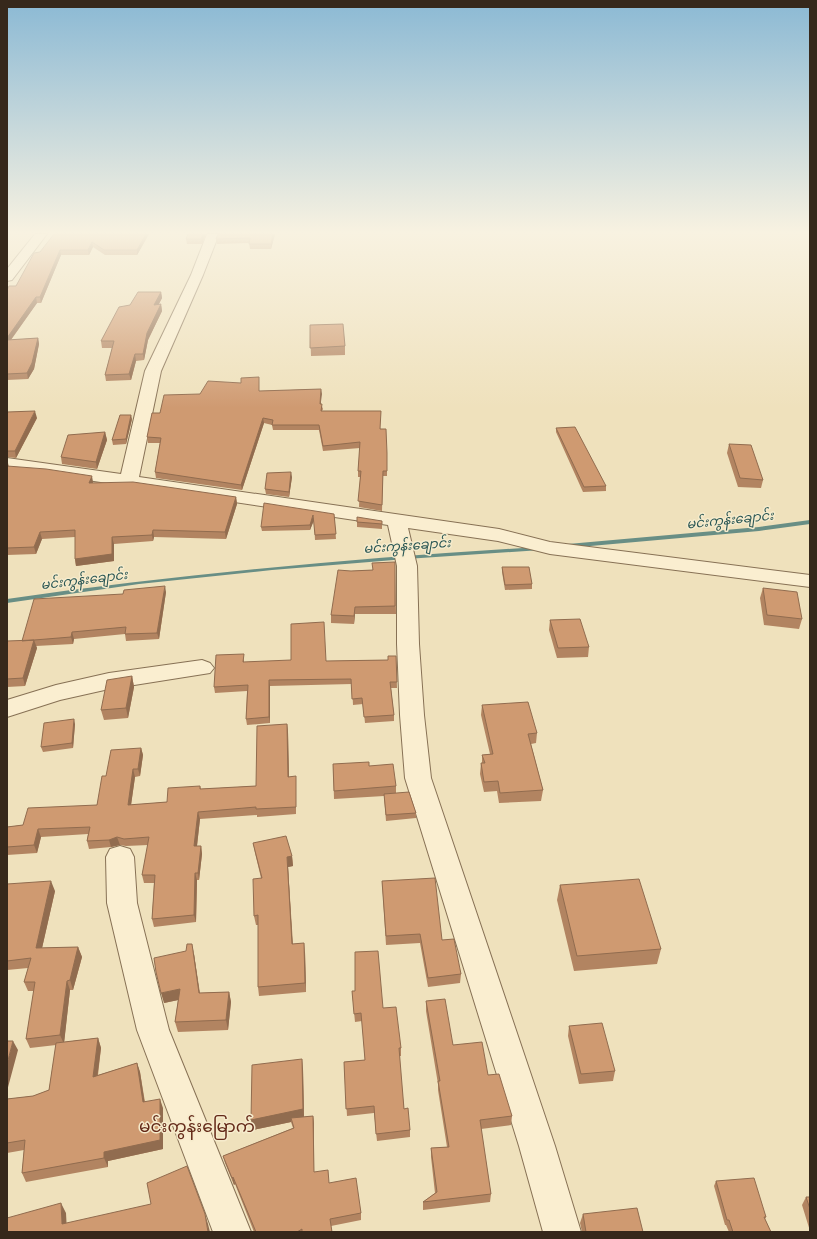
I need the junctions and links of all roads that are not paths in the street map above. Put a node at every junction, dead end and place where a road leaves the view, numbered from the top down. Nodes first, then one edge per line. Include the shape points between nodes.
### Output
1 (190, 292) edge
2 (7, 463) edge
3 (129, 481) junction
4 (397, 520) junction
5 (810, 581) edge
6 (202, 668) dead end
7 (7, 709) edge
8 (120, 857) dead end
9 (232, 1232) edge
10 (562, 1232) edge

1 - 3 street via 153,371
2 - 3 street
3 - 4 street
4 - 5 street via 499,535 550,548
4 - 10 street via 407,566 409,652 418,778 537,1146
6 - 7 street via 56,693
8 - 9 street via 122,903 153,1030

